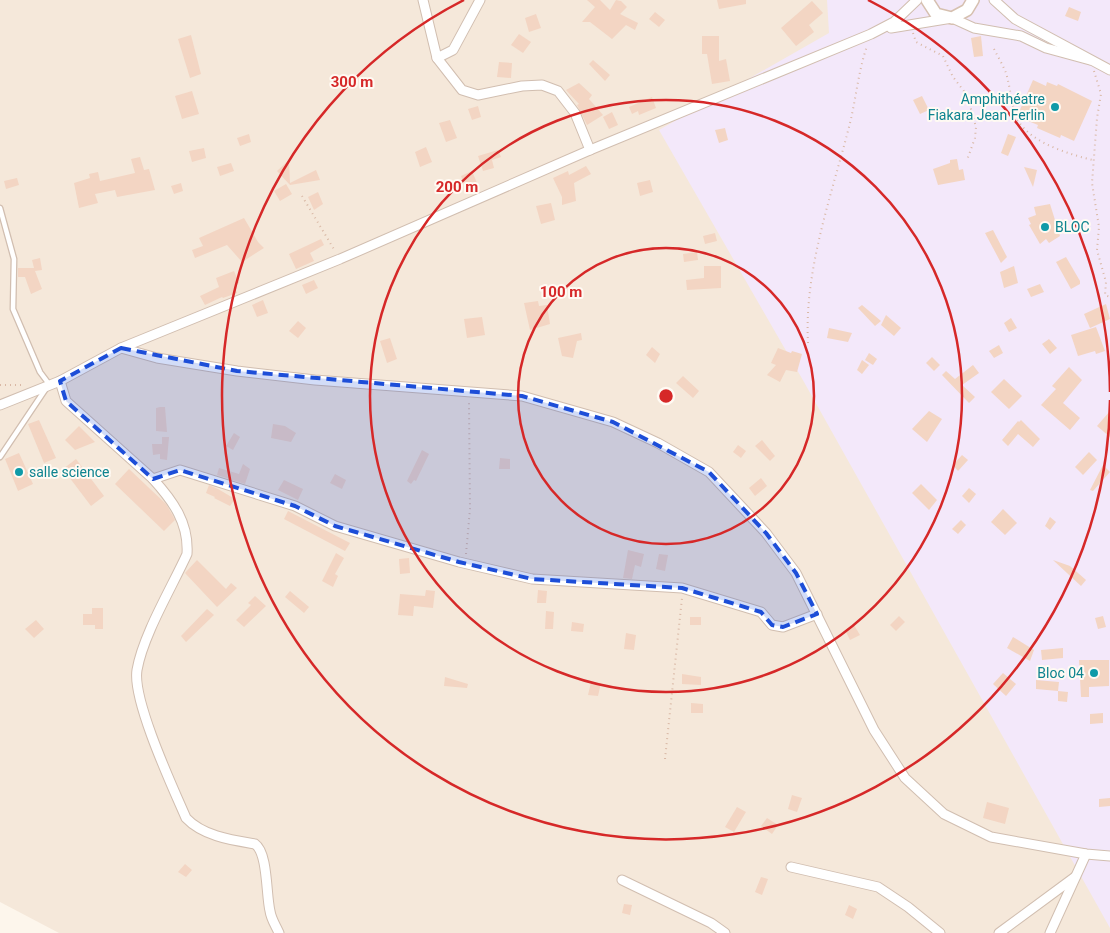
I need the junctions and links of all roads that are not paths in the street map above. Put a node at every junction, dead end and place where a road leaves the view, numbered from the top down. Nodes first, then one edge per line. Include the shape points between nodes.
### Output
1 (423, 0) edge
2 (480, 0) edge
3 (917, 0) edge
4 (927, 0) edge
5 (973, 0) edge
6 (994, 0) edge
7 (952, 18) junction
8 (871, 34) junction
9 (437, 58) junction
10 (1090, 60) junction
11 (1110, 70) edge
12 (590, 150) junction
13 (0, 208) edge
14 (121, 348) junction
15 (60, 381) junction
16 (49, 384) junction
17 (0, 405) edge
18 (0, 457) edge
19 (153, 479) junction
20 (817, 614) junction
21 (1086, 854) junction
22 (1110, 856) edge
23 (790, 867) dead end
24 (1075, 876) junction
25 (622, 880) dead end
26 (279, 933) edge
27 (725, 933) edge
28 (940, 933) edge
29 (999, 933) edge
30 (1050, 933) edge

1 - 9 street
2 - 9 street via 453,50
3 - 8 street via 894,22
4 - 7 main road via 936,14
5 - 7 main road via 967,10
6 - 10 street via 1016,18
7 - 8 street
7 - 10 street via 974,28 1021,36 1046,48
8 - 12 street
9 - 12 street via 462,90 478,95 522,86 542,85 558,91 575,113
10 - 11 street
12 - 14 street via 340,259
13 - 16 lane via 14,259 12,309 40,372
14 - 15 street
14 - 20 street via 157,358 237,371 522,396 613,422 709,472 766,532 796,574
15 - 16 street
15 - 19 street via 66,401
16 - 17 street
16 - 18 lane
19 - 20 street via 180,470 294,506 335,526 465,564 532,579 682,588 761,612 772,625 783,627
19 - 26 street via 180,515 187,554 147,640 137,670 137,688 164,769 186,818 210,834 255,844 260,848 270,914
20 - 21 street via 874,730 905,778 944,814 991,837
21 - 22 street
21 - 24 street
23 - 28 street via 878,887
24 - 29 street
24 - 30 street
25 - 27 street

